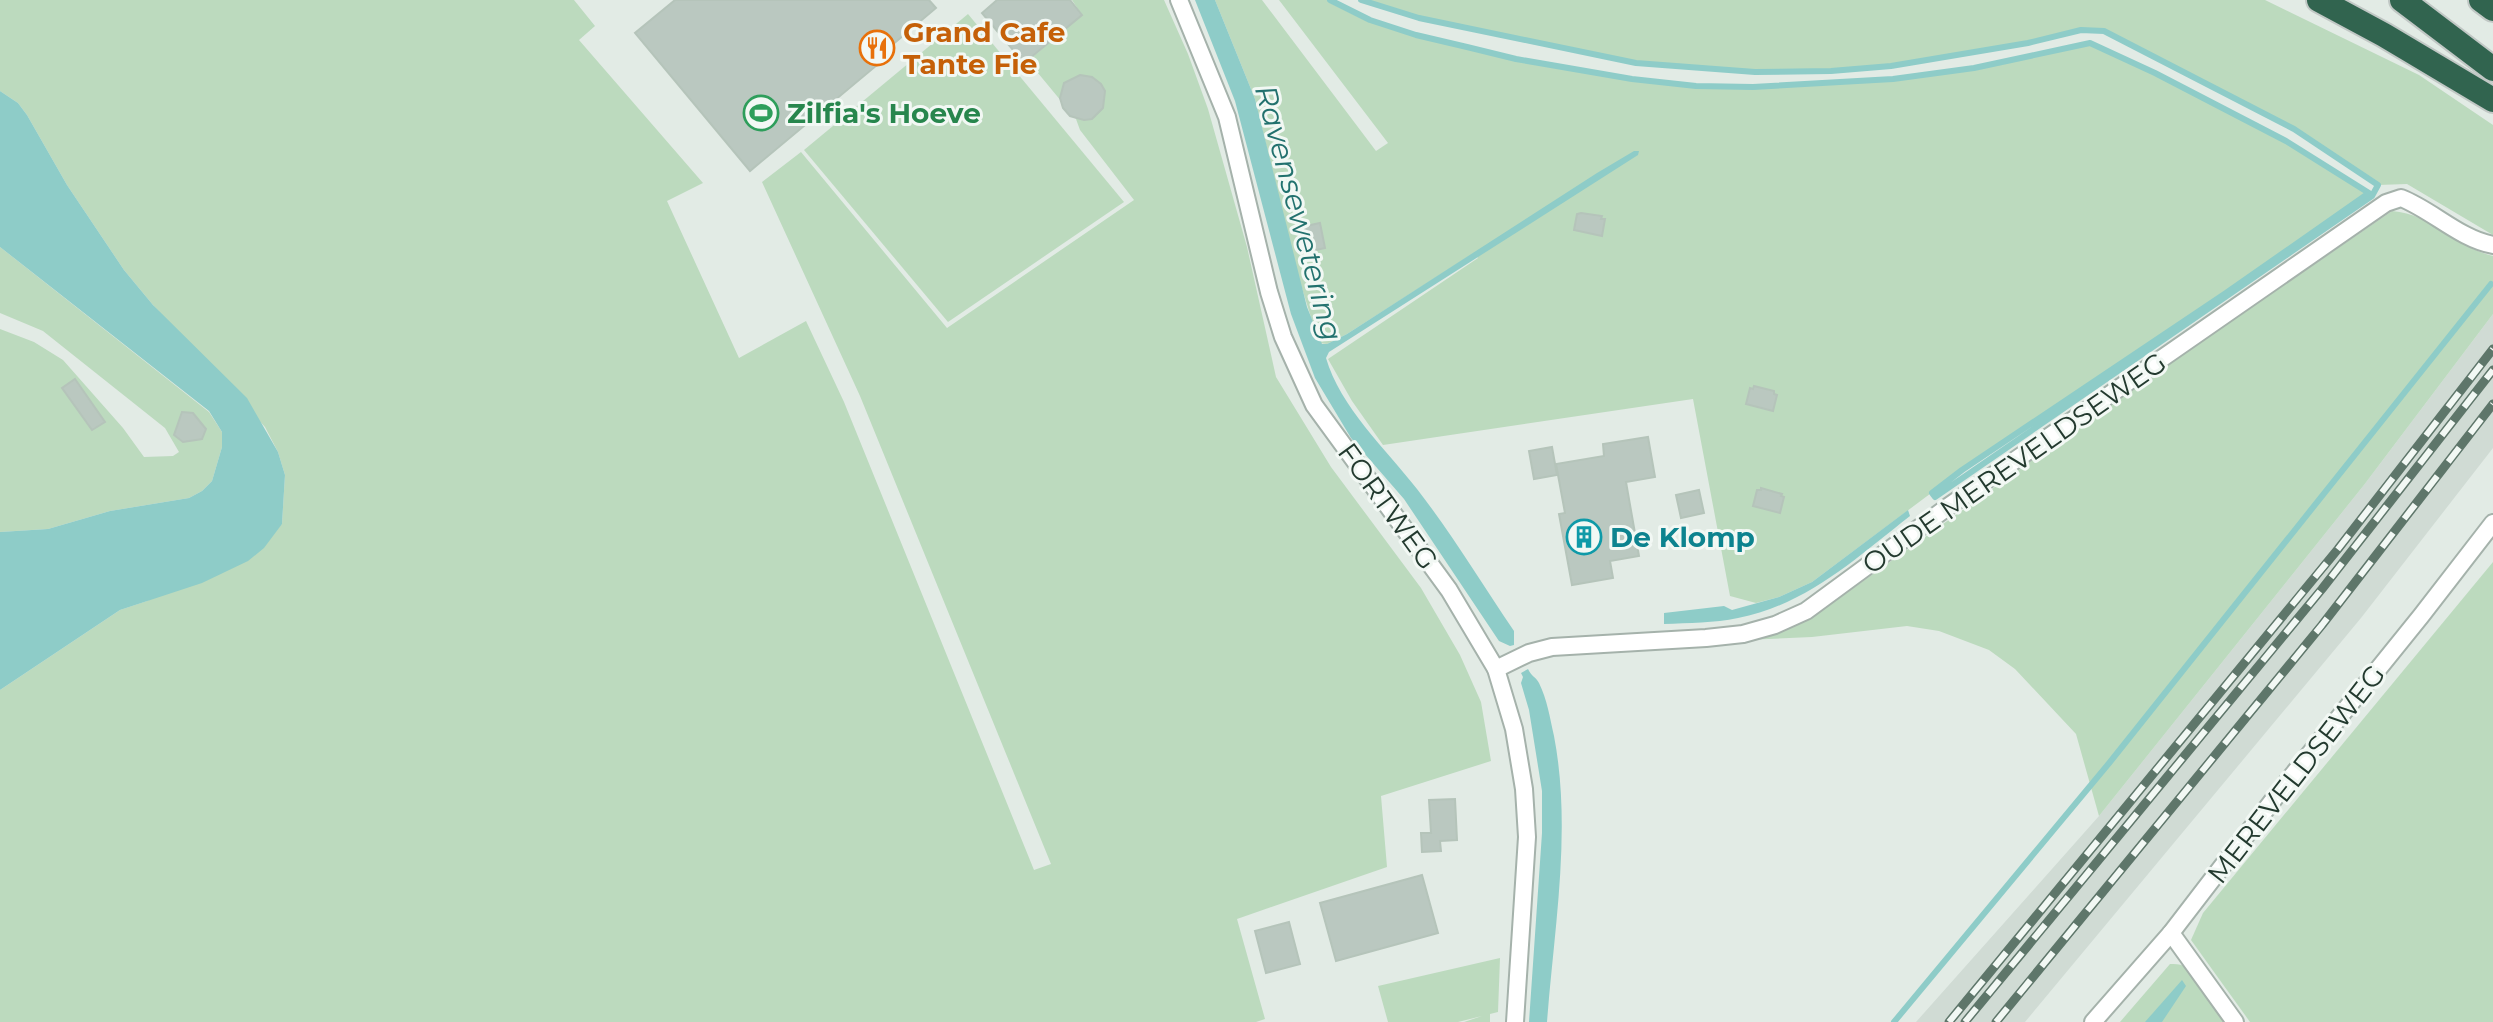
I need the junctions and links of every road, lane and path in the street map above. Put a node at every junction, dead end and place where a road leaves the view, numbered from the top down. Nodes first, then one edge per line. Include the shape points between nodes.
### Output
1 (1179, 0) edge
2 (2319, 0) edge
3 (2402, 0) edge
4 (2481, 0) edge
5 (2493, 9) edge
6 (2493, 69) edge
7 (2493, 100) edge
8 (2493, 245) edge
9 (2493, 523) edge
10 (1496, 669) junction
11 (2171, 933) junction
12 (1515, 1022) edge
13 (2093, 1022) edge
14 (2235, 1022) edge

1 - 10 street, FORTWEG via 1227,117 1274,307 1309,394 1449,590
2 - 7 highway
3 - 6 highway
4 - 5 highway
8 - 10 street, OUDE MEREVELDSEWEG via 2401,198 2386,203 1806,611 1743,634 1552,647
9 - 11 street, MEREVELDSEWEG
10 - 12 street, FORTWEG via 1514,729 1527,837
11 - 13 street, MEREVELDSEWEG
11 - 14 street

